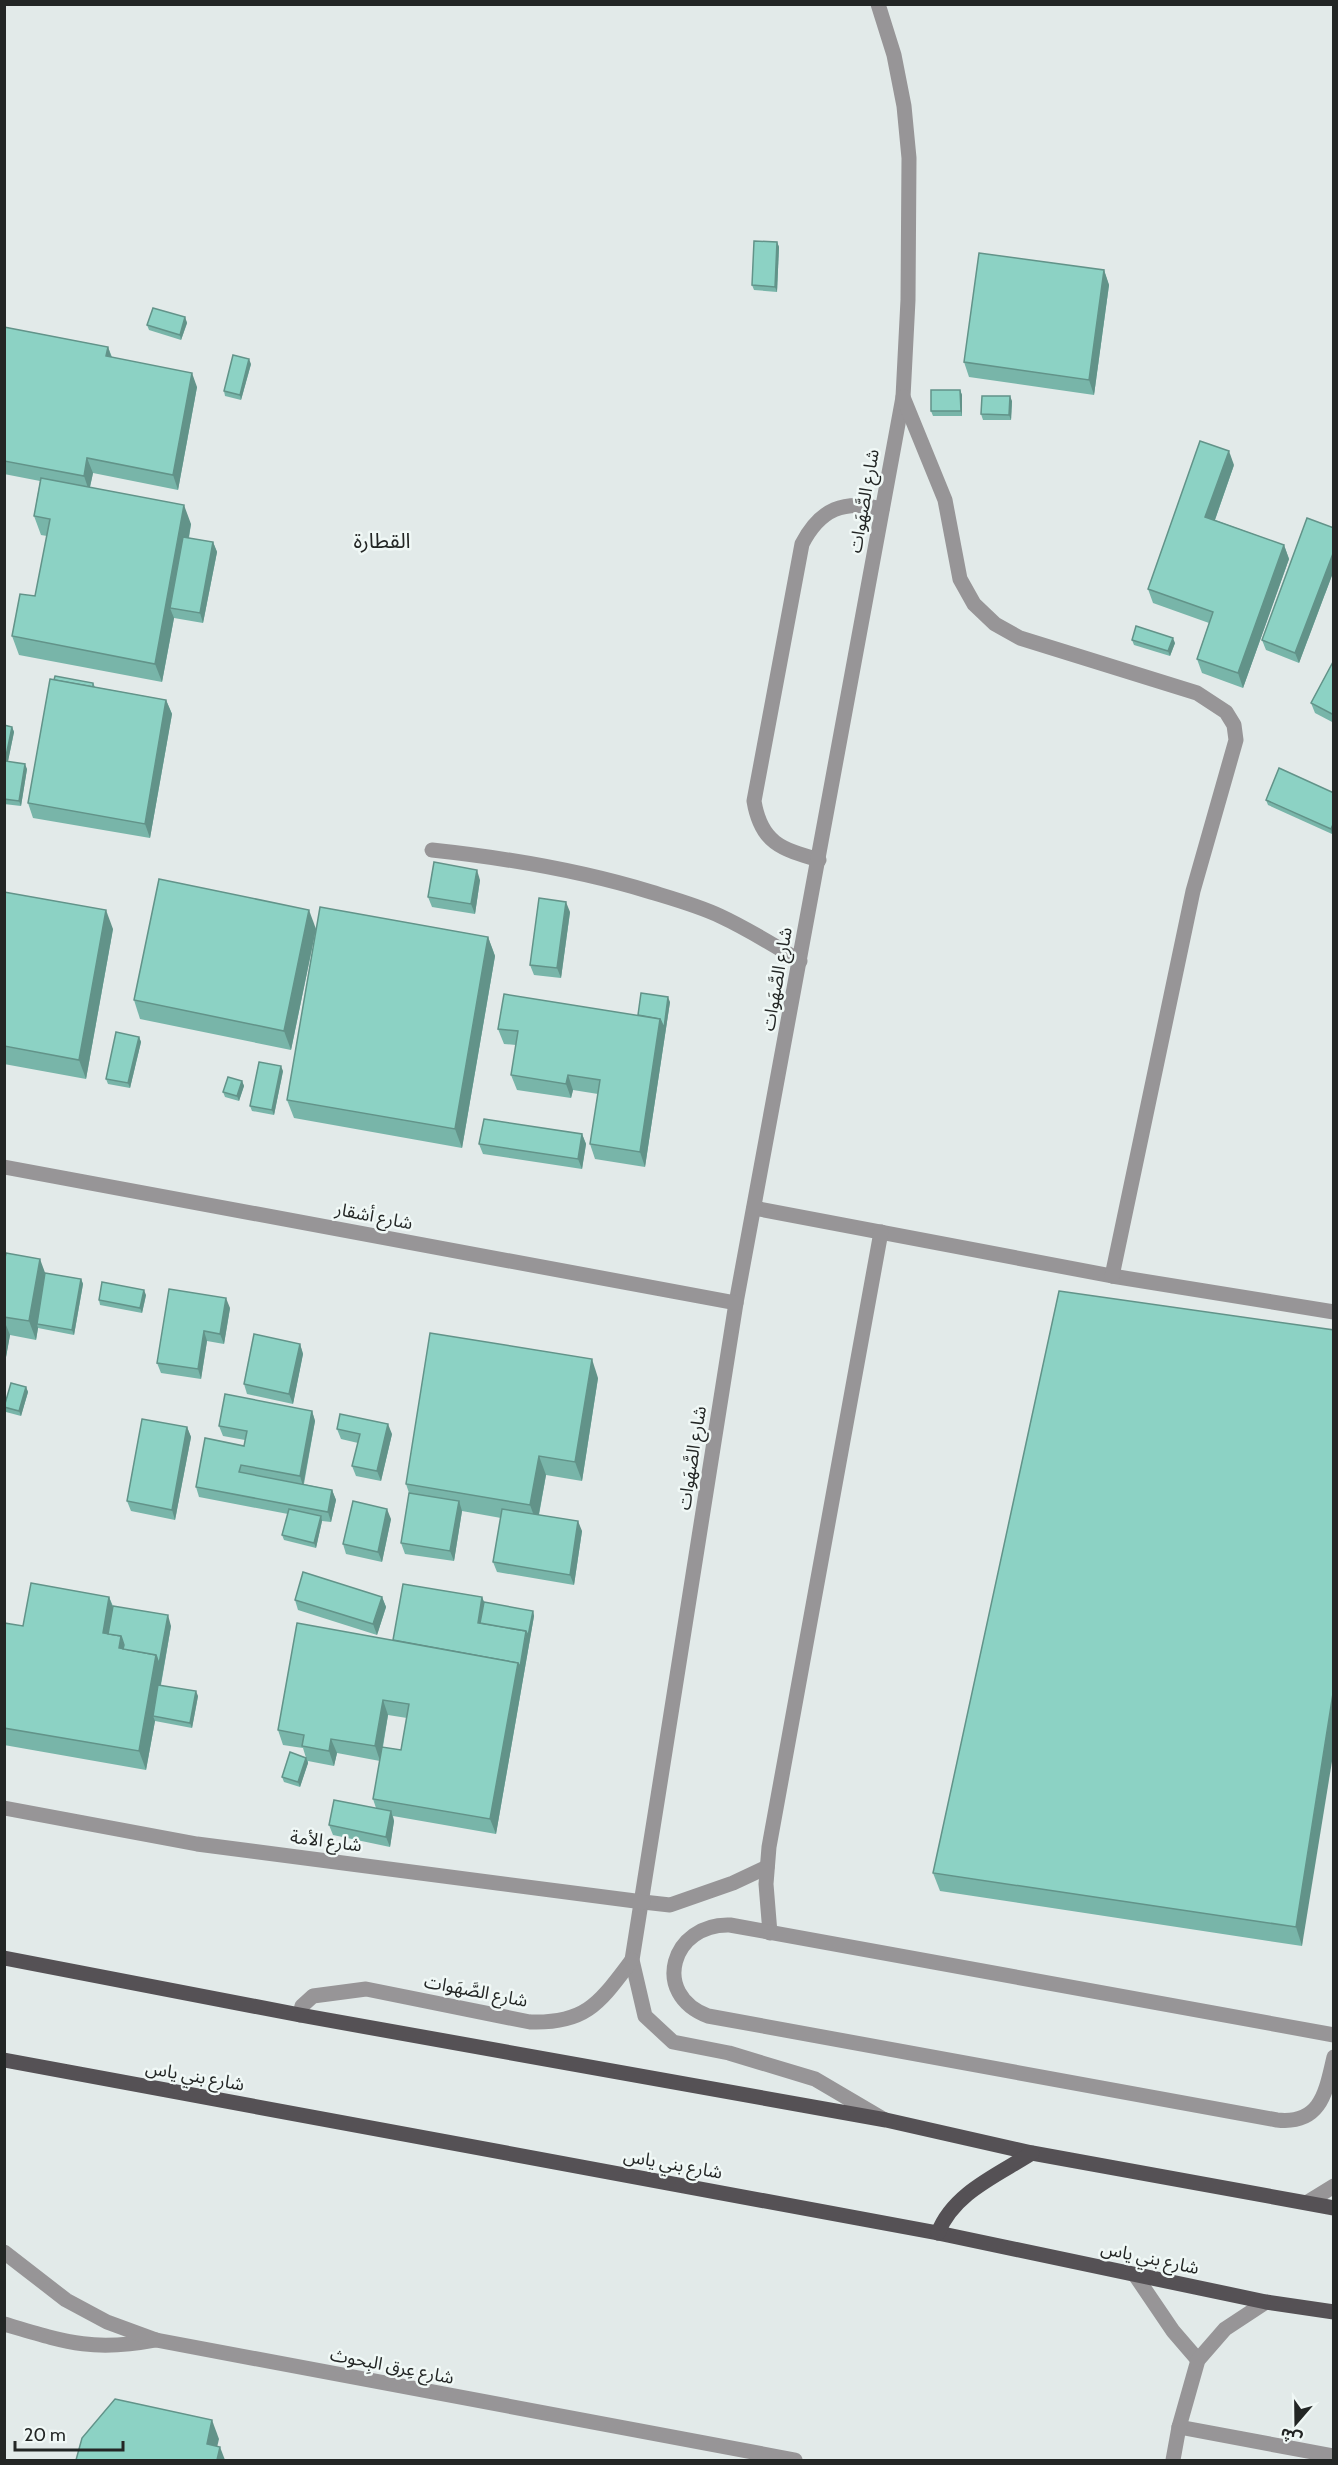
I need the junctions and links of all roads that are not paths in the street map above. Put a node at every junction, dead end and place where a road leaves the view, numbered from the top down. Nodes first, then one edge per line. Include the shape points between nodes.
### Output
1 (878, 4) edge
2 (903, 397) junction
3 (882, 509) junction
4 (432, 850) dead end
5 (819, 860) junction
6 (800, 961) junction
7 (4, 1167) edge
8 (754, 1208) junction
9 (881, 1232) junction
10 (1112, 1276) junction
11 (736, 1303) junction
12 (1334, 1312) edge
13 (4, 1808) edge
14 (767, 1867) junction
15 (643, 1902) junction
16 (770, 1933) junction
17 (4, 1958) edge
18 (632, 1960) junction
19 (300, 2015) junction
20 (1334, 2035) edge
21 (1334, 2057) edge
22 (4, 2060) edge
23 (886, 2120) junction
24 (1032, 2152) junction
25 (1334, 2186) edge
26 (1308, 2202) junction
27 (1334, 2208) edge
28 (938, 2233) junction
29 (4, 2252) edge
30 (1135, 2275) junction
31 (1266, 2302) junction
32 (1334, 2312) edge
33 (4, 2324) edge
34 (156, 2340) junction
35 (1198, 2360) junction
36 (1179, 2427) junction
37 (1334, 2456) edge
38 (795, 2460) edge
39 (1173, 2460) edge

1 - 2 street, شارع الصَّهَوات via 896,65 909,158
2 - 3 street, شارع الصَّهَوات
2 - 10 street via 945,500 960,579 974,604 995,624 1020,638 1197,693 1226,712 1234,725 1233,755 1193,891
3 - 5 street, شارع الصَّهَوات
3 - 5 street via 865,504 832,510 809,530 802,544 756,789 756,814 767,836 785,850
4 - 6 street via 522,861 632,886 719,916
5 - 6 street, شارع الصَّهَوات
6 - 8 street, شارع الصَّهَوات
7 - 11 street, شارع أشقار
8 - 9 street
8 - 11 street, شارع الصَّهَوات
9 - 10 street
9 - 14 street
10 - 12 street
11 - 15 street, شارع الصَّهَوات
13 - 15 street, شارع الأمة via 197,1844
14 - 15 street, شارع الأمة via 670,1905
14 - 16 street
15 - 18 street, شارع الصَّهَوات
16 - 20 street
16 - 21 street via 716,1924 692,1935 675,1963 673,1974 679,1996 708,2016 1288,2121 1308,2115 1321,2102
17 - 19 main road
18 - 19 street, شارع الصَّهَوات via 591,2009 572,2019 551,2023 366,1989 313,1996 302,2006
18 - 23 street, شارع الصَّهَوات via 645,2016 673,2042 739,2056 815,2079
19 - 23 main road
22 - 28 main road, شارع بني ياس
23 - 24 main road
24 - 26 main road
24 - 28 main road via 961,2198
25 - 26 street
26 - 27 main road
28 - 30 main road, شارع بني ياس
29 - 34 street, شارع عِرق البِحوث via 66,2300 107,2322
30 - 31 main road, شارع بني ياس
30 - 35 street
31 - 32 main road, شارع بني ياس
31 - 35 street via 1225,2329
33 - 34 street via 72,2344 119,2346
34 - 38 street, شارع عِرق البِحوث
35 - 36 street
36 - 37 street
36 - 39 street

